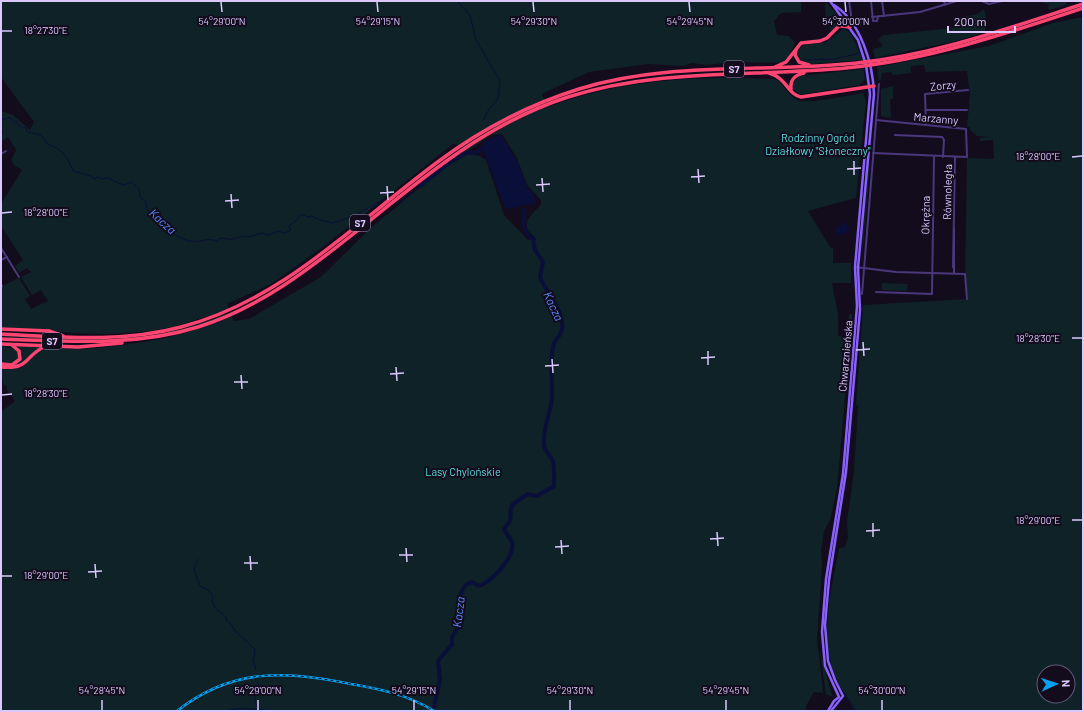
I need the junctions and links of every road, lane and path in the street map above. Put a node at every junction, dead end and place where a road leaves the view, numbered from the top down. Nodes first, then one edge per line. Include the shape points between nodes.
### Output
1 (849, 1) edge
2 (871, 1) edge
3 (882, 1) edge
4 (944, 1) edge
5 (958, 1) edge
6 (982, 1) edge
7 (1002, 1) edge
8 (831, 2) edge
9 (945, 5) junction
10 (1083, 5) edge
11 (849, 10) junction
12 (884, 16) junction
13 (872, 17) junction
14 (878, 17) junction
15 (846, 20) junction
16 (841, 26) junction
17 (851, 26) junction
18 (796, 49) junction
19 (768, 68) junction
20 (813, 68) junction
21 (764, 72) junction
22 (879, 84) dead end
23 (872, 87) junction
24 (791, 90) junction
25 (968, 90) dead end
26 (926, 110) junction
27 (967, 110) dead end
28 (876, 120) junction
29 (926, 126) junction
30 (895, 135) dead end
31 (6, 151) dead end
32 (1, 154) edge
33 (874, 154) junction
34 (934, 156) junction
35 (943, 157) junction
36 (955, 157) junction
37 (1, 248) edge
38 (7, 257) junction
39 (1, 260) edge
40 (856, 267) junction
41 (864, 268) junction
42 (932, 273) junction
43 (954, 273) junction
44 (20, 278) dead end
45 (876, 292) dead end
46 (862, 294) dead end
47 (967, 299) dead end
48 (1, 329) edge
49 (1, 334) edge
50 (66, 337) junction
51 (1, 339) edge
52 (143, 339) junction
53 (1, 344) edge
54 (11, 345) junction
55 (47, 346) junction
56 (1, 366) edge
57 (833, 545) junction
58 (828, 711) edge
59 (831, 711) edge

1 - 11 street, Chwarznieńska
2 - 13 street
3 - 12 street
4 - 9 street
5 - 9 street
6 - 7 street via 989,4
8 - 15 main road, Chwarznieńska
9 - 12 street via 914,13
10 - 20 highway, S7 via 965,46 923,56
11 - 15 street, Chwarznieńska
11 - 17 street, Chwarznieńska
12 - 14 street
13 - 14 street
13 - 14 street via 876,22
15 - 16 highway
15 - 17 main road, Chwarznieńska
16 - 17 highway
16 - 18 highway via 824,40 801,43
17 - 23 main road, Chwarznieńska via 868,55
18 - 19 highway via 783,64
18 - 20 highway via 795,55 799,62
19 - 20 highway, S7
19 - 50 highway, S7 via 645,75 599,84 550,99 510,116 464,143 299,271 249,302 214,316 162,331 118,337
20 - 21 highway, S7
20 - 24 highway via 794,77 790,84
21 - 24 highway via 779,77
21 - 52 highway, S7 via 690,75 634,81 589,90 535,109 498,127 458,152 314,265 272,294 200,326
22 - 28 street
23 - 24 highway via 803,97
23 - 40 main road, Chwarznieńska via 873,114
25 - 26 street, Zorzy via 925,94
26 - 27 street
26 - 29 street, Zorzy
28 - 29 street, Marzanny
28 - 33 street
29 - 36 street, Marzanny via 967,129 966,157
30 - 35 street via 942,137
31 - 32 street
33 - 34 street
33 - 41 street
34 - 35 street
34 - 42 street, Okrężna
35 - 36 street
36 - 43 street, Równoległa
37 - 38 street
38 - 39 street
38 - 44 street
40 - 41 street
40 - 57 main road, Chwarznieńska via 860,310 846,472
41 - 42 street
41 - 46 street
42 - 43 street
42 - 45 street, Okrężna via 931,294
43 - 47 street via 965,274
48 - 50 highway, S7 via 49,331
49 - 50 highway
51 - 52 highway, S7 via 94,342
52 - 55 highway via 93,347
53 - 54 highway
54 - 55 highway
54 - 56 highway via 19,350 20,359 12,365
55 - 56 highway via 37,351 22,366
57 - 58 main road, Chwarznieńska via 824,592 822,646 828,676 840,697
57 - 59 main road, Chwarznieńska via 825,638 830,666 844,696

